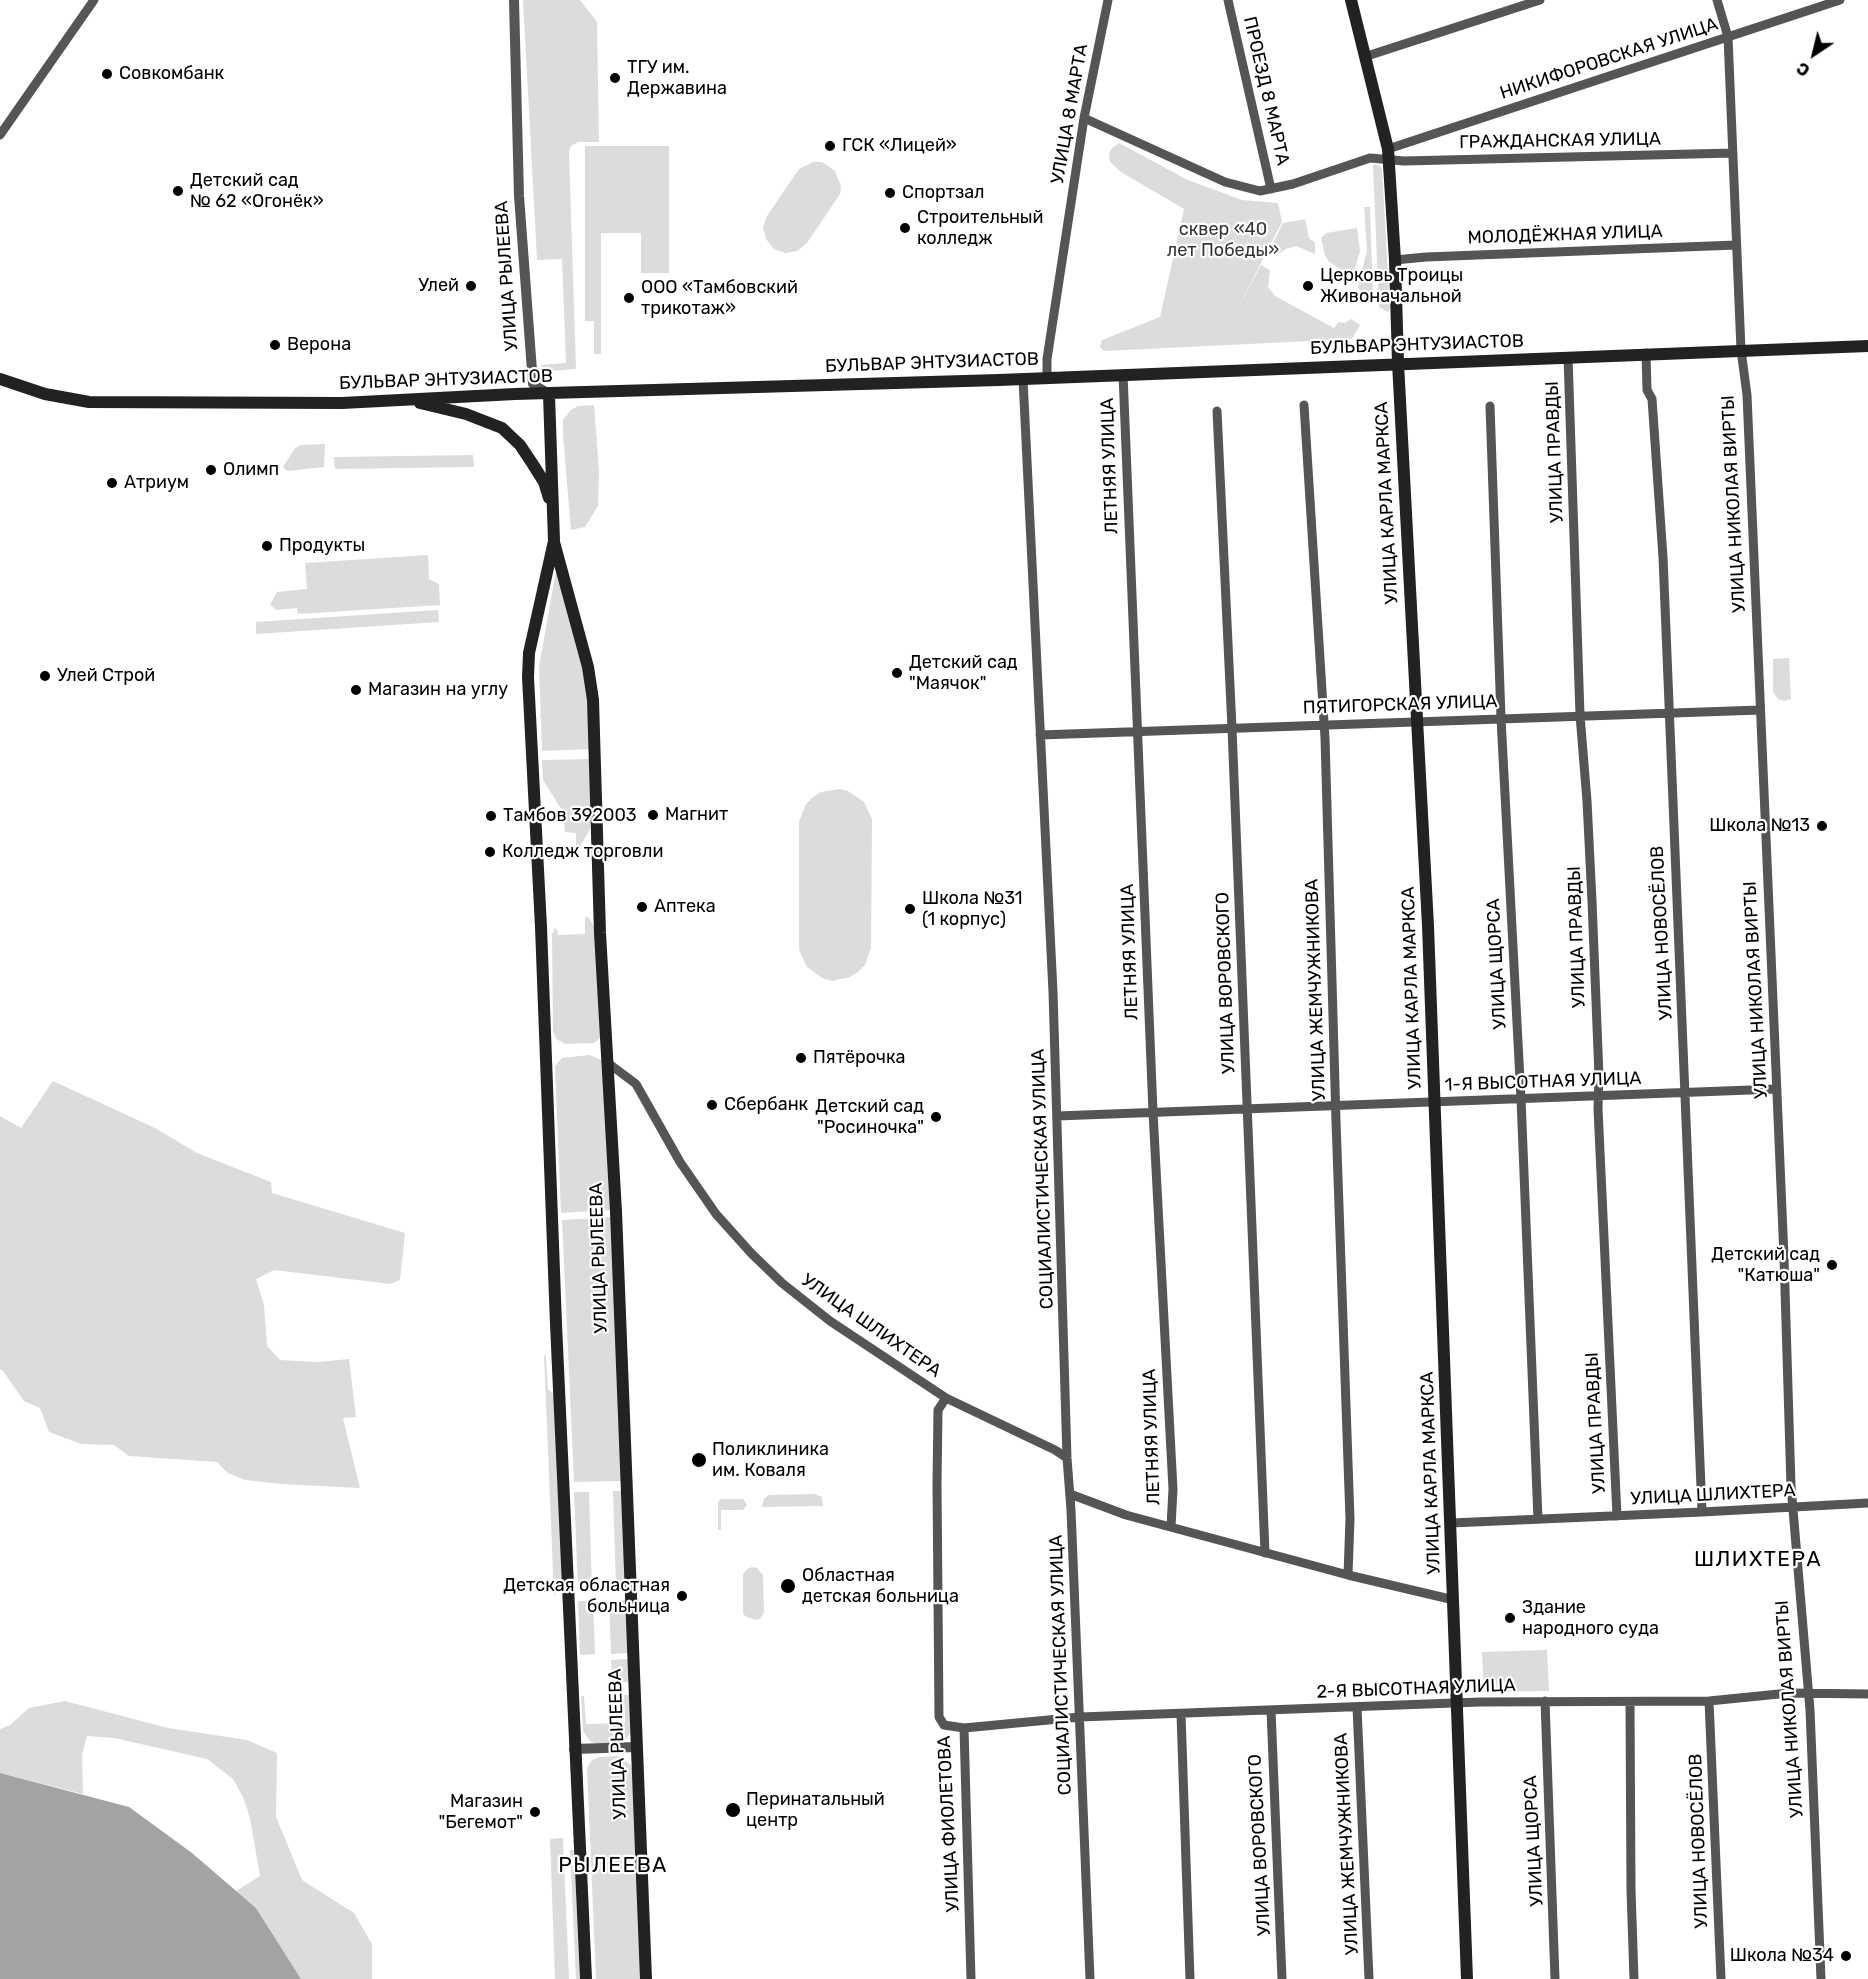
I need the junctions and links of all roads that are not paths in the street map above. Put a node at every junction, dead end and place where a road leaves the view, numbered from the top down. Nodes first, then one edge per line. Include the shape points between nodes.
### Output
1 (93, 0) edge
2 (514, 0) edge
3 (1108, 0) edge
4 (1228, 0) edge
5 (1351, 0) edge
6 (1540, 0) edge
7 (1718, 0) edge
8 (1838, 0) edge
9 (1728, 37) junction
10 (1364, 57) junction
11 (1084, 118) junction
12 (0, 135) edge
13 (1733, 153) junction
14 (1388, 154) junction
15 (1271, 189) junction
16 (1737, 244) junction
17 (1395, 260) junction
18 (1868, 346) edge
19 (1741, 350) junction
20 (1646, 353) junction
21 (1569, 357) junction
22 (1398, 363) junction
23 (1123, 374) junction
24 (1047, 377) junction
25 (0, 379) edge
26 (1023, 379) junction
27 (549, 395) junction
28 (408, 400) junction
29 (1304, 405) dead end
30 (1490, 406) dead end
31 (1217, 411) dead end
32 (554, 511) junction
33 (554, 541) junction
34 (1760, 710) junction
35 (1668, 713) junction
36 (1580, 715) junction
37 (1501, 718) junction
38 (1416, 721) junction
39 (1325, 724) junction
40 (1232, 728) junction
41 (1138, 731) junction
42 (1040, 735) junction
43 (608, 1063) junction
44 (1777, 1089) junction
45 (1684, 1093) junction
46 (1598, 1096) junction
47 (1521, 1099) junction
48 (1434, 1102) junction
49 (1335, 1106) junction
50 (1248, 1109) junction
51 (1153, 1112) junction
52 (1058, 1116) junction
53 (946, 1398) junction
54 (1067, 1458) junction
55 (1070, 1494) junction
56 (1868, 1503) edge
57 (1793, 1507) junction
58 (1702, 1512) junction
59 (1617, 1516) junction
60 (1538, 1520) junction
61 (1451, 1523) junction
62 (1171, 1527) junction
63 (1265, 1553) junction
64 (1348, 1575) junction
65 (1454, 1600) junction
66 (1868, 1694) edge
67 (1808, 1695) junction
68 (1545, 1701) junction
69 (1709, 1701) junction
70 (1630, 1702) junction
71 (1457, 1704) junction
72 (1357, 1707) junction
73 (1270, 1710) junction
74 (1181, 1714) junction
75 (1080, 1718) junction
76 (964, 1728) junction
77 (636, 1747) junction
78 (574, 1749) junction
79 (586, 1979) edge
80 (646, 1979) edge
81 (971, 1979) edge
82 (1090, 1979) edge
83 (1191, 1979) edge
84 (1282, 1979) edge
85 (1369, 1979) edge
86 (1467, 1979) edge
87 (1555, 1979) edge
88 (1634, 1979) edge
89 (1721, 1979) edge
90 (1821, 1979) edge

1 - 12 street
2 - 27 street, УЛИЦА РЫЛЕЕВА via 519,196 533,384
3 - 11 street, УЛИЦА 8 МАРТА
4 - 15 street, ПРОЕЗД 8 МАРТА
5 - 10 main road, УЛИЦА КАРЛА МАРКСА
6 - 10 street
7 - 9 street, УЛИЦА НИКОЛАЯ ВИРТЫ
8 - 9 street, НИКИФОРОВСКАЯ УЛИЦА
9 - 13 street, УЛИЦА НИКОЛАЯ ВИРТЫ
9 - 14 street, НИКИФОРОВСКАЯ УЛИЦА
10 - 14 main road, УЛИЦА КАРЛА МАРКСА
11 - 15 street via 1225,182 1260,191
11 - 24 street, УЛИЦА 8 МАРТА
13 - 14 street, ГРАЖДАНСКАЯ УЛИЦА via 1404,161
13 - 16 street, УЛИЦА НИКОЛАЯ ВИРТЫ
14 - 15 street
14 - 17 main road, УЛИЦА КАРЛА МАРКСА
16 - 17 street, МОЛОДЁЖНАЯ УЛИЦА
16 - 19 street, УЛИЦА НИКОЛАЯ ВИРТЫ
17 - 22 main road, УЛИЦА КАРЛА МАРКСА
18 - 19 main road, БУЛЬВАР ЭНТУЗИАСТОВ
19 - 20 main road, БУЛЬВАР ЭНТУЗИАСТОВ
19 - 34 street, УЛИЦА НИКОЛАЯ ВИРТЫ via 1747,395
20 - 21 main road, БУЛЬВАР ЭНТУЗИАСТОВ
20 - 35 street, УЛИЦА НОВОСЁЛОВ via 1663,557
21 - 22 main road, БУЛЬВАР ЭНТУЗИАСТОВ
21 - 36 street, УЛИЦА ПРАВДЫ
22 - 23 main road, БУЛЬВАР ЭНТУЗИАСТОВ
22 - 38 main road, УЛИЦА КАРЛА МАРКСА
23 - 24 main road, БУЛЬВАР ЭНТУЗИАСТОВ
23 - 41 street, ЛЕТНЯЯ УЛИЦА
24 - 26 main road, БУЛЬВАР ЭНТУЗИАСТОВ
25 - 28 main road, БУЛЬВАР ЭНТУЗИАСТОВ via 45,394 89,402
26 - 27 main road, БУЛЬВАР ЭНТУЗИАСТОВ
26 - 42 street, СОЦИАЛИСТИЧЕСКАЯ УЛИЦА
27 - 28 main road, БУЛЬВАР ЭНТУЗИАСТОВ
27 - 32 main road, УЛИЦА РЫЛЕЕВА
28 - 32 main road via 466,414 502,428 532,462
29 - 39 street, УЛИЦА ЖЕМЧУЖНИКОВА
30 - 37 street, УЛИЦА ЩОРСА
31 - 40 street, УЛИЦА ВОРОВСКОГО
32 - 33 main road, УЛИЦА РЫЛЕЕВА
33 - 43 main road, УЛИЦА РЫЛЕЕВА via 588,667 593,700
33 - 78 main road, УЛИЦА РЫЛЕЕВА via 529,653 528,677
34 - 35 street, ПЯТИГОРСКАЯ УЛИЦА
34 - 44 street, УЛИЦА НИКОЛАЯ ВИРТЫ
35 - 36 street, ПЯТИГОРСКАЯ УЛИЦА
35 - 45 street, УЛИЦА НОВОСЁЛОВ
36 - 37 street, ПЯТИГОРСКАЯ УЛИЦА
36 - 46 street, УЛИЦА ПРАВДЫ via 1592,901
37 - 38 street, ПЯТИГОРСКАЯ УЛИЦА
37 - 47 street, УЛИЦА ЩОРСА
38 - 39 street, ПЯТИГОРСКАЯ УЛИЦА
38 - 48 main road, УЛИЦА КАРЛА МАРКСА
39 - 40 street, ПЯТИГОРСКАЯ УЛИЦА
39 - 49 street, УЛИЦА ЖЕМЧУЖНИКОВА
40 - 41 street, ПЯТИГОРСКАЯ УЛИЦА
40 - 50 street, УЛИЦА ВОРОВСКОГО
41 - 42 street, ПЯТИГОРСКАЯ УЛИЦА
41 - 51 street, ЛЕТНЯЯ УЛИЦА
42 - 52 street, СОЦИАЛИСТИЧЕСКАЯ УЛИЦА
43 - 53 street, УЛИЦА ШЛИХТЕРА via 636,1084 680,1162 716,1214 751,1253 830,1321
43 - 77 main road, УЛИЦА РЫЛЕЕВА
44 - 45 street, 1-Я ВЫСОТНАЯ УЛИЦА
44 - 57 street, УЛИЦА НИКОЛАЯ ВИРТЫ
45 - 46 street, 1-Я ВЫСОТНАЯ УЛИЦА
45 - 58 street, УЛИЦА НОВОСЁЛОВ
46 - 47 street, 1-Я ВЫСОТНАЯ УЛИЦА
46 - 59 street, УЛИЦА ПРАВДЫ
47 - 48 street, 1-Я ВЫСОТНАЯ УЛИЦА
47 - 60 street, УЛИЦА ЩОРСА
48 - 49 street, 1-Я ВЫСОТНАЯ УЛИЦА
48 - 61 main road, УЛИЦА КАРЛА МАРКСА
49 - 50 street, 1-Я ВЫСОТНАЯ УЛИЦА
49 - 64 street, УЛИЦА ЖЕМЧУЖНИКОВА via 1350,1519
50 - 51 street, 1-Я ВЫСОТНАЯ УЛИЦА
50 - 63 street, УЛИЦА ВОРОВСКОГО
51 - 52 street, 1-Я ВЫСОТНАЯ УЛИЦА
51 - 62 street, ЛЕТНЯЯ УЛИЦА via 1173,1489
52 - 54 street, СОЦИАЛИСТИЧЕСКАЯ УЛИЦА
53 - 54 street, УЛИЦА ШЛИХТЕРА
53 - 76 street, УЛИЦА ФИОЛЕТОВА via 938,1410 939,1717 944,1725
54 - 55 street, СОЦИАЛИСТИЧЕСКАЯ УЛИЦА
55 - 62 street
55 - 75 street, СОЦИАЛИСТИЧЕСКАЯ УЛИЦА
56 - 57 street, УЛИЦА ШЛИХТЕРА
57 - 58 street, УЛИЦА ШЛИХТЕРА
57 - 67 street, УЛИЦА НИКОЛАЯ ВИРТЫ
58 - 59 street, УЛИЦА ШЛИХТЕРА
59 - 60 street, УЛИЦА ШЛИХТЕРА
60 - 61 street, УЛИЦА ШЛИХТЕРА
61 - 65 main road, УЛИЦА КАРЛА МАРКСА
62 - 63 street
63 - 64 street
64 - 65 street
65 - 71 main road, УЛИЦА КАРЛА МАРКСА
66 - 67 street, 2-Я ВЫСОТНАЯ УЛИЦА
67 - 69 street, 2-Я ВЫСОТНАЯ УЛИЦА via 1789,1693
67 - 90 street, УЛИЦА НИКОЛАЯ ВИРТЫ
68 - 70 street, 2-Я ВЫСОТНАЯ УЛИЦА
68 - 71 street, 2-Я ВЫСОТНАЯ УЛИЦА
68 - 87 street, УЛИЦА ЩОРСА
69 - 70 street, 2-Я ВЫСОТНАЯ УЛИЦА
69 - 89 street, УЛИЦА НОВОСЁЛОВ
70 - 88 street
71 - 72 street, 2-Я ВЫСОТНАЯ УЛИЦА
71 - 86 main road, УЛИЦА КАРЛА МАРКСА
72 - 73 street, 2-Я ВЫСОТНАЯ УЛИЦА
72 - 85 street, УЛИЦА ЖЕМЧУЖНИКОВА
73 - 74 street, 2-Я ВЫСОТНАЯ УЛИЦА
73 - 84 street, УЛИЦА ВОРОВСКОГО
74 - 75 street, 2-Я ВЫСОТНАЯ УЛИЦА
74 - 83 street
75 - 76 street, 2-Я ВЫСОТНАЯ УЛИЦА
75 - 82 street, СОЦИАЛИСТИЧЕСКАЯ УЛИЦА
76 - 81 street, УЛИЦА ФИОЛЕТОВА
77 - 78 street
77 - 80 main road, УЛИЦА РЫЛЕЕВА
78 - 79 main road, УЛИЦА РЫЛЕЕВА

